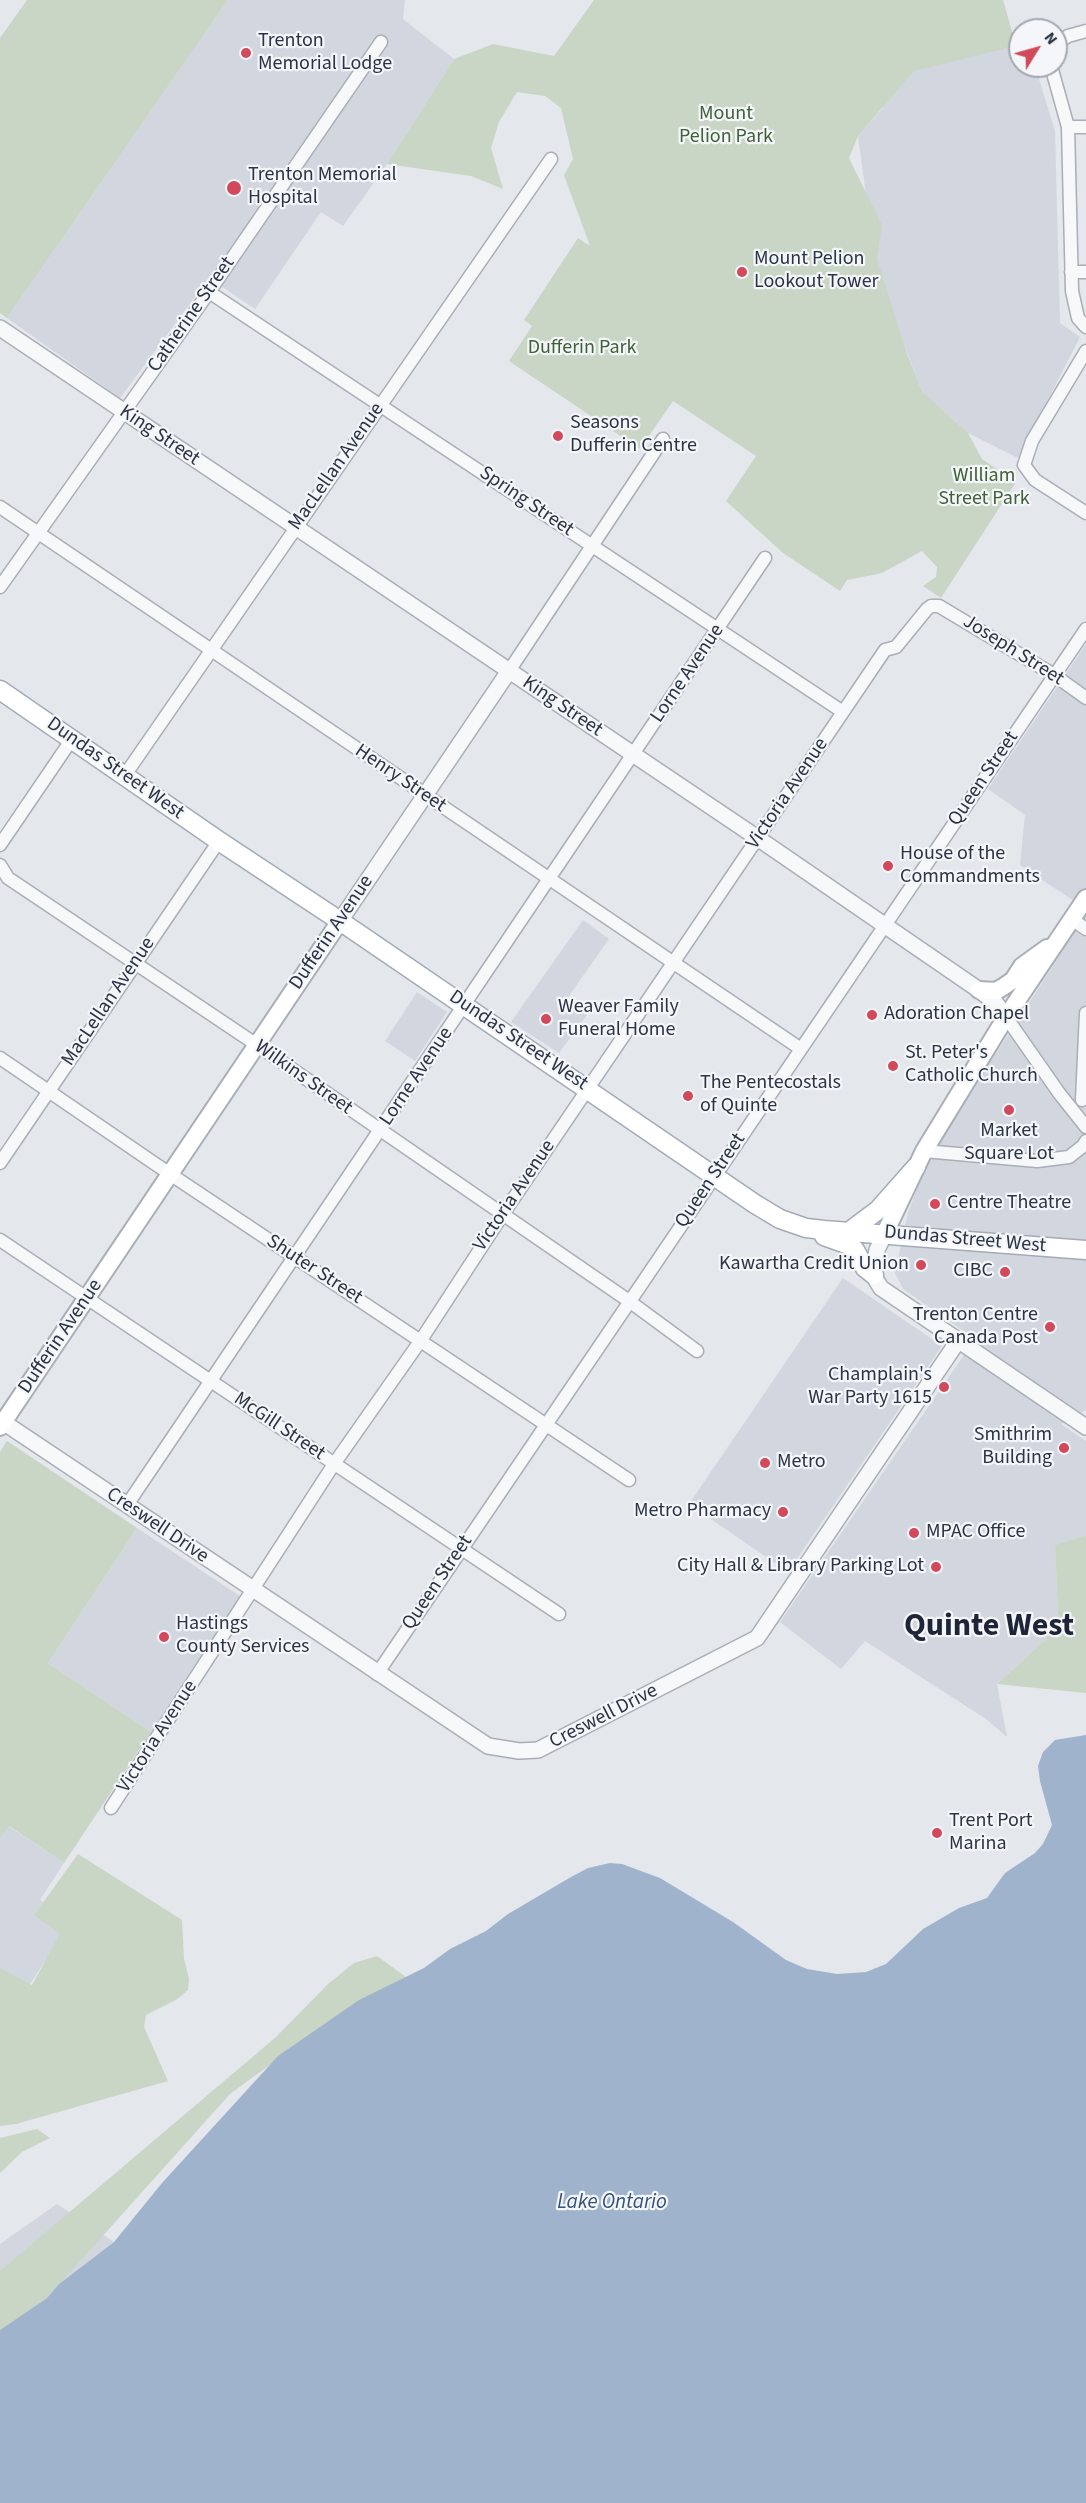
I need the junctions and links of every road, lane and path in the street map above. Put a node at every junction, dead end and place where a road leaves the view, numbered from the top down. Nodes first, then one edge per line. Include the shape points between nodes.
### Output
1 (1086, 31) edge
2 (1068, 36) edge
3 (381, 42) dead end
4 (1054, 78) edge
5 (1068, 127) junction
6 (1086, 127) edge
7 (550, 159) dead end
8 (1071, 272) junction
9 (1086, 272) edge
10 (209, 292) junction
11 (1086, 327) edge
12 (0, 328) edge
13 (1086, 351) edge
14 (380, 405) junction
15 (124, 412) junction
16 (663, 439) dead end
17 (0, 507) edge
18 (1086, 513) edge
19 (295, 528) junction
20 (39, 532) junction
21 (592, 546) junction
22 (765, 558) dead end
23 (0, 587) edge
24 (939, 606) joint
25 (1086, 629) edge
26 (718, 630) junction
27 (211, 650) junction
28 (509, 671) junction
29 (1054, 675) junction
30 (0, 690) edge
31 (1086, 698) edge
32 (843, 712) junction
33 (72, 739) junction
34 (632, 755) junction
35 (125, 775) junction
36 (424, 796) junction
37 (759, 839) junction
38 (219, 841) junction
39 (0, 845) edge
40 (0, 865) edge
41 (549, 880) junction
42 (1086, 898) edge
43 (1072, 919) junction
44 (340, 921) junction
45 (885, 926) junction
46 (1086, 929) edge
47 (1057, 941) junction
48 (134, 963) junction
49 (674, 963) junction
50 (979, 990) junction
51 (464, 1005) junction
52 (1086, 1013) edge
53 (1006, 1017) junction
54 (257, 1045) junction
55 (801, 1049) junction
56 (0, 1058) edge
57 (588, 1088) junction
58 (48, 1091) junction
59 (1084, 1100) edge
60 (1071, 1107) junction
61 (1086, 1127) edge
62 (381, 1132) junction
63 (1086, 1141) edge
64 (920, 1159) junction
65 (0, 1163) edge
66 (170, 1174) junction
67 (714, 1176) junction
68 (503, 1214) junction
69 (806, 1228) junction
70 (850, 1231) junction
71 (885, 1233) junction
72 (0, 1240) edge
73 (1086, 1250) edge
74 (295, 1258) junction
75 (874, 1275) junction
76 (86, 1299) junction
77 (629, 1301) junction
78 (421, 1340) junction
79 (958, 1341) junction
80 (697, 1351) dead end
81 (211, 1381) junction
82 (1082, 1420) edge
83 (1, 1423) edge
84 (545, 1425) junction
85 (334, 1464) junction
86 (629, 1480) dead end
87 (127, 1505) junction
88 (460, 1549) junction
89 (253, 1591) junction
90 (559, 1614) dead end
91 (377, 1674) junction
92 (111, 1808) dead end

1 - 2 street
3 - 10 street, Catherine Street
4 - 5 street
5 - 6 street
5 - 8 street
7 - 14 street, MacLellan Avenue
8 - 9 street
8 - 11 street via 1074,307
10 - 14 street, Spring Street
10 - 15 street, Catherine Street
12 - 15 street, King Street
13 - 18 street via 1032,441 1024,465 1035,480
14 - 19 street, MacLellan Avenue
14 - 21 street, Spring Street
15 - 19 street, King Street
15 - 20 street, Catherine Street
16 - 21 street, Dufferin Avenue
17 - 20 street, Henry Street
19 - 27 street, MacLellan Avenue
19 - 28 street, King Street
20 - 23 street, Catherine Street
20 - 27 street, Henry Street
21 - 26 street, Spring Street
21 - 28 street, Dufferin Avenue
22 - 26 street, Lorne Avenue
24 - 29 street, Joseph Street
24 - 32 street, Victoria Avenue via 927,609 896,647 885,650
25 - 29 street, Queen Street
26 - 32 street, Spring Street
26 - 34 street, Lorne Avenue
27 - 35 street, MacLellan Avenue
27 - 36 street, Henry Street
28 - 34 street, King Street
28 - 36 street, Dufferin Avenue
29 - 31 street, Joseph Street
29 - 45 street, Queen Street
30 - 33 main road, Dundas Street West
32 - 37 street, Victoria Avenue
33 - 35 main road, Dundas Street West
33 - 39 street
34 - 37 street, King Street
34 - 41 street, Lorne Avenue
35 - 38 main road, Dundas Street West
36 - 41 street, Henry Street
36 - 44 street, Dufferin Avenue
37 - 45 street, King Street
37 - 49 street, Victoria Avenue
38 - 44 main road, Dundas Street West
38 - 48 street, MacLellan Avenue
40 - 48 street, Wilkins Street via 8,878
41 - 49 street, Henry Street
41 - 51 street, Lorne Avenue
42 - 43 main road
43 - 46 street
43 - 47 main road
44 - 51 main road, Dundas Street West
44 - 54 main road, Dufferin Avenue
45 - 50 street, King Street
45 - 55 street, Queen Street
47 - 50 main road via 1022,966 1003,987 996,991
47 - 53 main road
48 - 54 street, Wilkins Street
48 - 58 street, MacLellan Avenue
49 - 55 street, Henry Street
49 - 57 street, Victoria Avenue
50 - 53 street, King Street
51 - 57 main road, Dundas Street West
51 - 62 street, Lorne Avenue
52 - 59 street
53 - 60 street, King Street
53 - 64 main road
54 - 62 street, Wilkins Street
54 - 66 main road, Dufferin Avenue
55 - 67 street, Queen Street
56 - 58 street, Shuter Street
57 - 67 main road, Dundas Street West
57 - 68 street, Victoria Avenue
58 - 65 street, MacLellan Avenue
58 - 66 street, Shuter Street
59 - 60 street
60 - 61 street, King Street
62 - 68 street, Wilkins Street
62 - 74 street, Lorne Avenue
63 - 64 street via 1069,1157 1037,1161
64 - 70 main road via 878,1210
64 - 71 main road
66 - 74 street, Shuter Street
66 - 76 main road, Dufferin Avenue
67 - 69 main road, Dundas Street West via 780,1219
67 - 77 street, Queen Street
68 - 77 street, Wilkins Street
68 - 78 street, Victoria Avenue
69 - 70 main road, Dundas Street West
69 - 75 main road via 849,1245
70 - 71 main road, Dundas Street West
71 - 73 main road, Dundas Street West
71 - 75 street via 877,1250
72 - 76 street, McGill Street
74 - 78 street, Shuter Street
74 - 81 street, Lorne Avenue
75 - 79 street via 881,1288
76 - 81 street, McGill Street
76 - 83 main road, Dufferin Avenue
77 - 80 street, Wilkins Street
77 - 84 street, Queen Street
78 - 84 street, Shuter Street
78 - 85 street, Victoria Avenue
79 - 82 street
79 - 91 street, Creswell Drive via 757,1638 538,1750 488,1746
81 - 85 street, McGill Street
81 - 87 street, Lorne Avenue
83 - 87 street, Creswell Drive
84 - 86 street, Shuter Street
84 - 88 street, Queen Street
85 - 88 street, McGill Street
85 - 89 street, Victoria Avenue
87 - 89 street, Creswell Drive
88 - 90 street, McGill Street
88 - 91 street, Queen Street
89 - 91 street, Creswell Drive
89 - 92 street, Victoria Avenue

